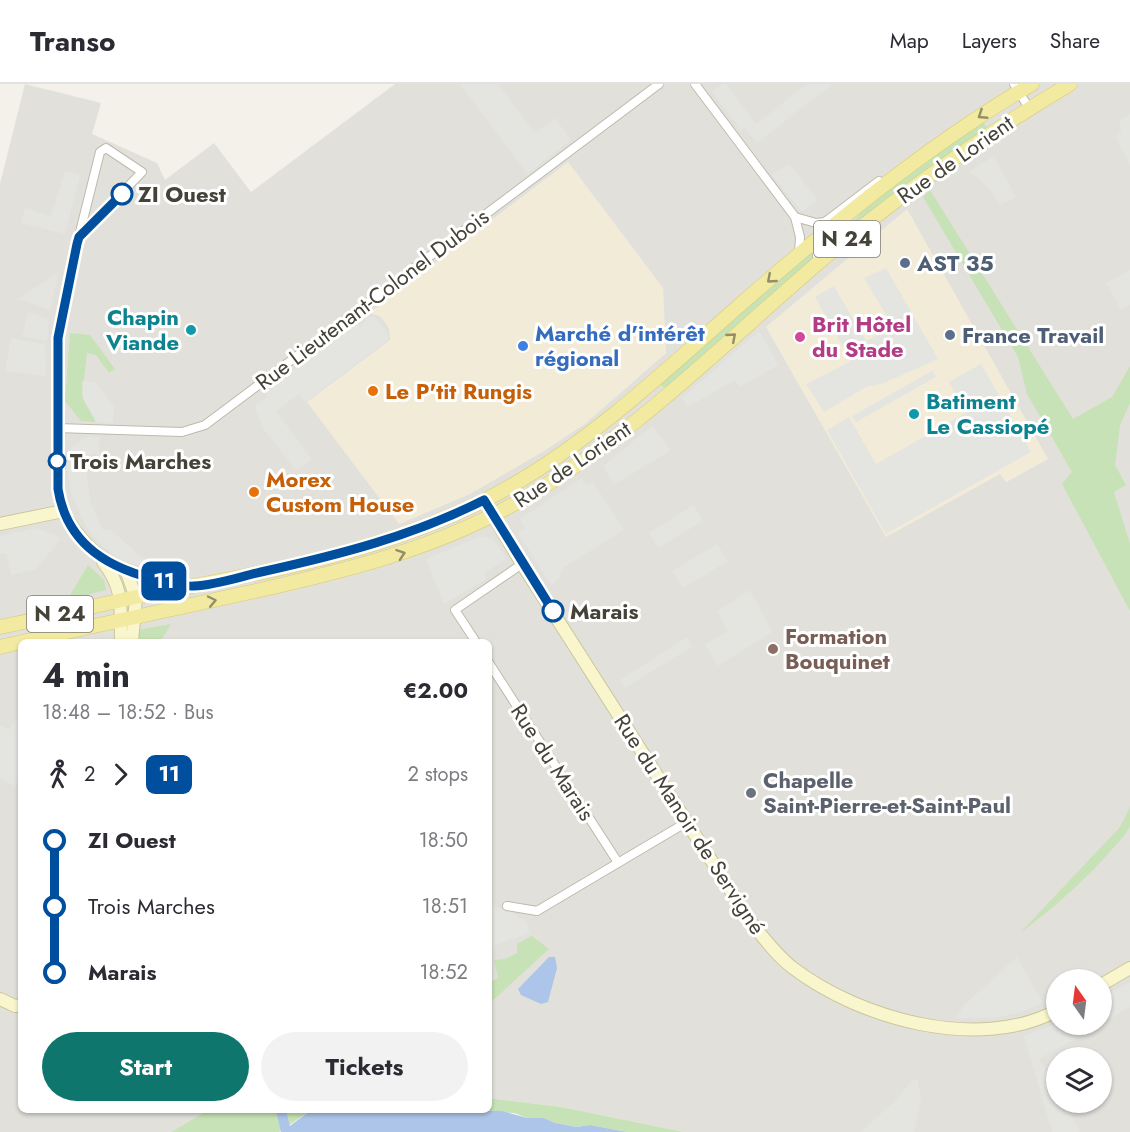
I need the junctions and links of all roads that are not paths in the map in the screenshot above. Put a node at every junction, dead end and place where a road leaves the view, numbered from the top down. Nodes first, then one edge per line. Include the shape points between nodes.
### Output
1 (659, 84) edge
2 (694, 84) edge
3 (1032, 84) edge
4 (1070, 84) edge
5 (1016, 88) edge
6 (1029, 108) junction
7 (891, 178) junction
8 (795, 217) junction
9 (79, 237) junction
10 (815, 240) junction
11 (799, 254) junction
12 (818, 263) junction
13 (652, 385) junction
14 (660, 399) junction
15 (57, 428) junction
16 (484, 500) junction
17 (63, 512) junction
18 (494, 515) junction
19 (0, 524) edge
20 (96, 554) junction
21 (324, 559) junction
22 (522, 564) junction
23 (127, 573) junction
24 (328, 575) junction
25 (193, 586) junction
26 (135, 598) junction
27 (120, 601) junction
28 (128, 618) junction
29 (0, 627) edge
30 (35, 639) edge
31 (122, 639) edge
32 (132, 639) edge
33 (474, 639) edge
34 (18, 643) edge
35 (0, 647) edge
36 (492, 668) edge
37 (687, 822) junction
38 (617, 861) junction
39 (507, 906) dead end
40 (1130, 969) edge
41 (1112, 979) edge
42 (0, 999) edge
43 (18, 1006) edge
44 (1046, 1015) edge

1 - 15 street, Rue Lieutenant-Colonel Dubois via 205,425 182,432
2 - 8 street
3 - 5 main road, Rue de Lorient / N 24
4 - 6 main road, Rue de Lorient / N 24
5 - 6 street
5 -> 7 main road, Rue de Lorient / N 24
6 - 12 main road, Rue de Lorient / N 24 via 933,171
7 - 8 street, Rue de Lorient via 879,180 825,222
7 - 10 main road, Rue de Lorient / N 24
8 - 11 street
9 - 9 street via 142,172 106,148 100,152
9 - 15 street via 58,338
10 - 11 main road, Rue de Lorient / N 24
10 - 12 street
11 -> 13 main road, Rue de Lorient / N 24
14 -> 12 main road, Rue de Lorient / N 24
13 - 14 street
13 - 16 main road, Rue de Lorient / N 24 via 572,447
14 - 18 main road, Rue de Lorient / N 24 via 580,463
15 - 17 street via 58,489
16 - 18 street, Rue du Manoir de Servigné
16 - 21 main road, Rue de Lorient / N 24 via 405,535
17 - 19 street
17 - 20 street via 80,539
18 - 22 street, Rue du Manoir de Servigné
24 -> 18 main road, Rue de Lorient / N 24 via 420,547
20 - 23 street
20 - 27 street via 114,577
21 - 24 main road
21 - 25 main road, Rue de Lorient / N 24
22 - 33 street via 455,610
22 - 37 street, Rue du Manoir de Servigné
23 - 25 street
23 - 26 street
28 -> 24 main road, Rue de Lorient / N 24
25 - 26 main road, Rue de Lorient / N 24
26 - 27 main road, Rue de Lorient / N 24
26 - 28 street
27 - 28 street
27 - 29 main road, Rue de Lorient / N 24
28 - 30 main road, Rue de Lorient / N 24
28 - 31 street
28 - 32 street
34 - 35 main road, Rue de Lorient / N 24
36 - 38 street, Rue du Marais
37 - 38 street
37 - 44 street, Rue du Manoir de Servigné via 768,944 792,967 835,994 888,1014 961,1030 1017,1026
38 - 39 street via 537,911
40 - 41 street
42 - 43 street

